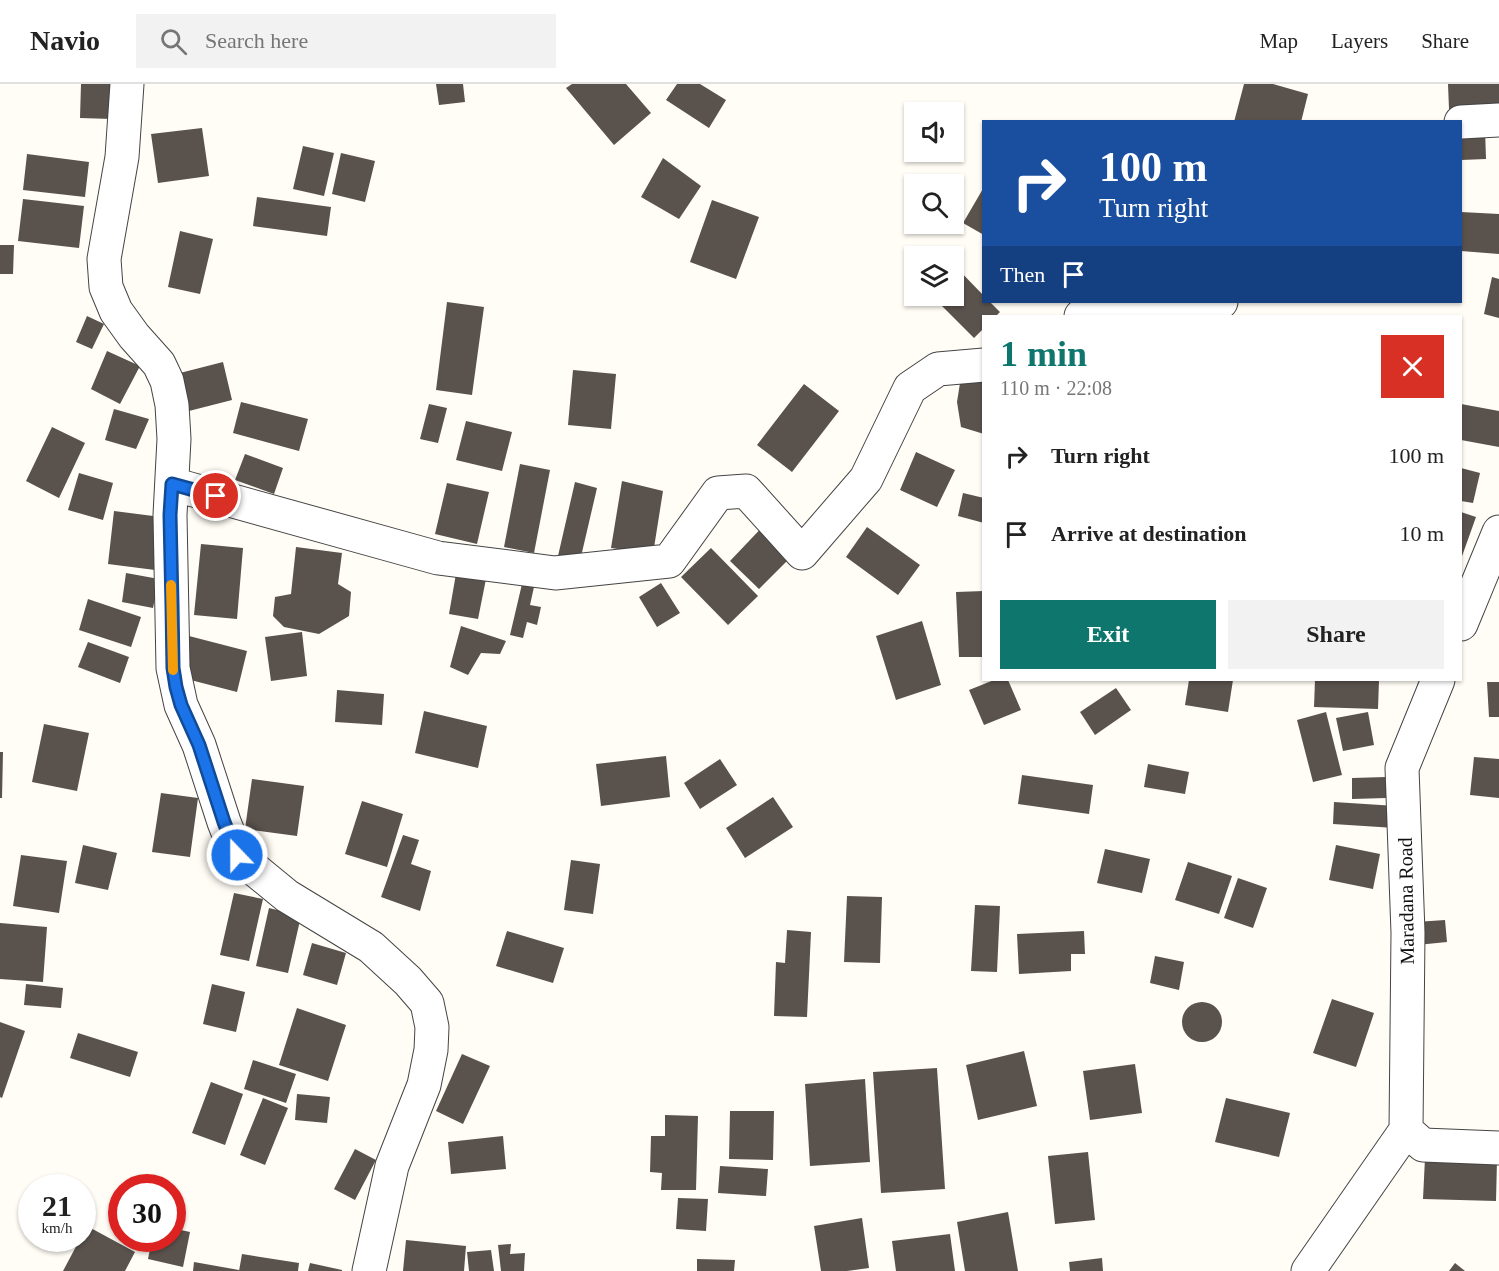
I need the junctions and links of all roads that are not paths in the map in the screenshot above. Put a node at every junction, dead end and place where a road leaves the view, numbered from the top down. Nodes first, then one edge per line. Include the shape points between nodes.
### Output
1 (128, 84) edge
2 (1499, 120) edge
3 (1462, 122) edge
4 (1211, 303) edge
5 (1091, 315) edge
6 (982, 365) edge
7 (172, 484) junction
8 (1499, 532) edge
9 (1462, 622) edge
10 (1438, 681) edge
11 (1406, 1130) junction
12 (1499, 1148) edge
13 (369, 1271) edge
14 (1308, 1271) edge

1 - 7 street via 122,156 104,259 106,287 116,312 159,364 167,381 174,439
2 - 3 street
4 - 5 street
6 - 7 street via 938,369 910,388 866,479 802,554 746,491 718,493 669,561 555,573 438,558
7 - 13 street via 176,687 233,848 243,862 287,896 371,947 427,1003 432,1027 424,1085 392,1166
8 - 9 street
10 - 11 street, Maradana Road via 1402,768 1408,933
11 - 12 street via 1423,1145
11 - 14 street

